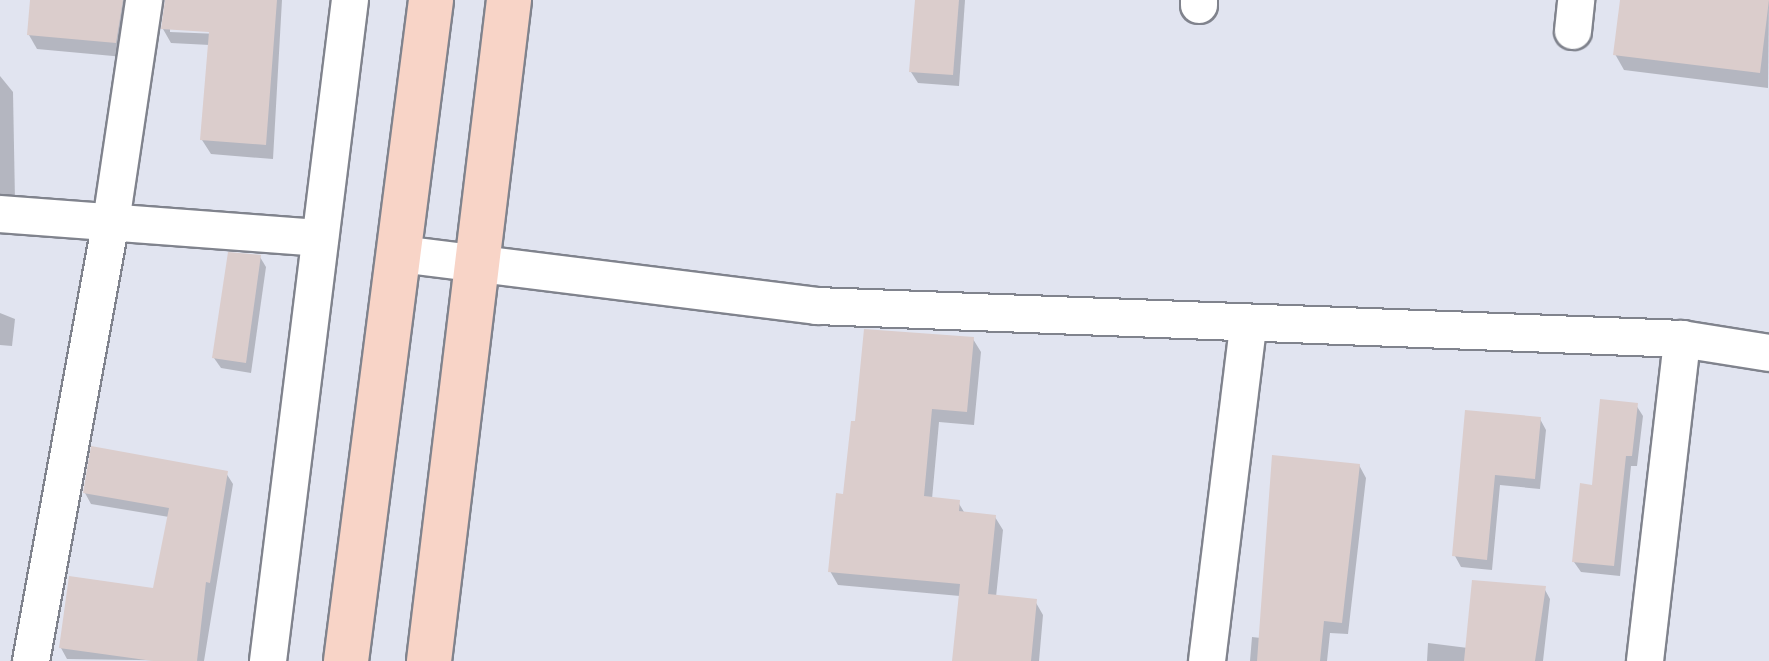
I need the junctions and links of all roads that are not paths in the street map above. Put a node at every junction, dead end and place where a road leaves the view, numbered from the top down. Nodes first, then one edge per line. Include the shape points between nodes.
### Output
1 (144, 0) edge
2 (350, 0) edge
3 (431, 0) edge
4 (509, 0) edge
5 (0, 214) edge
6 (111, 222) junction
7 (320, 238) junction
8 (401, 254) junction
9 (477, 262) junction
10 (1248, 326) junction
11 (1682, 339) junction
12 (1769, 353) edge
13 (31, 661) edge
14 (268, 661) edge
15 (346, 661) edge
16 (429, 661) edge
17 (1207, 661) edge
18 (1645, 661) edge

1 - 6 street
2 - 7 street
3 - 8 main road
4 - 9 main road
5 - 6 street
6 - 7 street
6 - 13 street
7 - 14 street
8 - 9 street
8 - 15 main road
9 - 10 street via 817,306
9 - 16 main road
10 - 11 street
10 - 17 street
11 - 12 street
11 - 18 street

